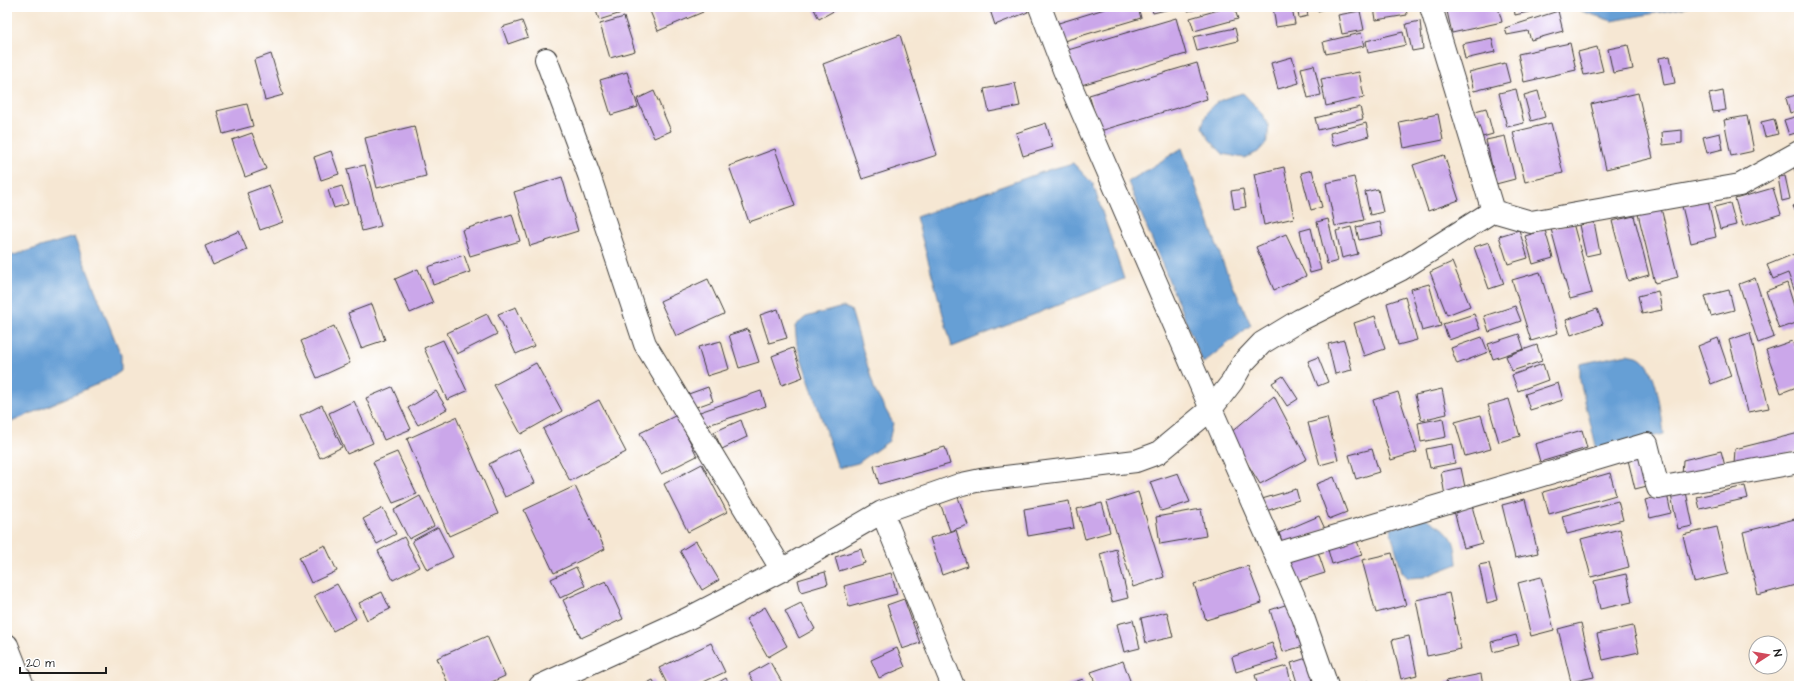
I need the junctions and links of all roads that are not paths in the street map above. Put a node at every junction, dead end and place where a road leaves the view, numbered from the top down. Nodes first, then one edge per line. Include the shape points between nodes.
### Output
1 (1040, 7) edge
2 (1431, 7) edge
3 (546, 59) dead end
4 (1799, 152) edge
5 (1493, 211) junction
6 (1211, 409) junction
7 (1799, 462) edge
8 (882, 512) junction
9 (1276, 554) junction
10 (782, 570) junction
11 (7, 645) edge
12 (23, 686) edge
13 (540, 686) edge
14 (953, 686) edge
15 (1327, 686) edge

1 - 6 street via 1064,70
2 - 5 street
3 - 10 street via 589,175 645,344
4 - 5 street via 1740,185 1531,222
5 - 6 street via 1400,270 1300,320 1262,343 1243,363
6 - 8 street via 1158,453 1136,462 981,480 962,484
6 - 9 street
7 - 9 street via 1658,488 1647,444
8 - 10 street
8 - 14 street
9 - 15 street via 1303,617
10 - 13 street via 687,619
11 - 12 street

